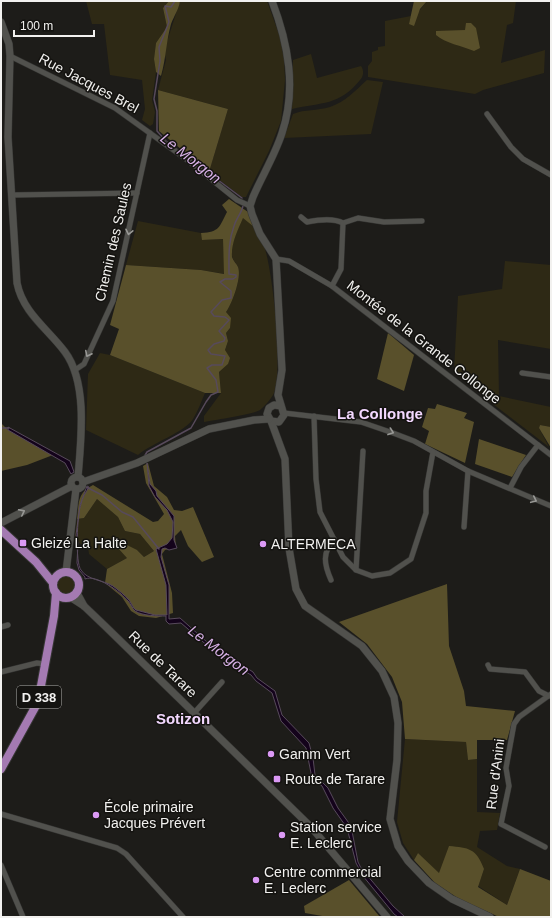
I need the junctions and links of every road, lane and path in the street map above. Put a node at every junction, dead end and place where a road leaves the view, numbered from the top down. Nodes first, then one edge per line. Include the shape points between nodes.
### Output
1 (272, 1) edge
2 (1, 22) edge
3 (10, 56) junction
4 (487, 114) dead end
5 (150, 134) junction
6 (551, 175) edge
7 (137, 193) junction
8 (12, 195) junction
9 (250, 206) junction
10 (301, 217) dead end
11 (422, 221) dead end
12 (343, 223) junction
13 (276, 259) junction
14 (332, 286) junction
15 (75, 370) junction
16 (522, 373) dead end
17 (551, 377) edge
18 (278, 395) junction
19 (271, 407) junction
20 (282, 413) junction
21 (314, 416) junction
22 (254, 420) junction
23 (270, 420) junction
24 (279, 441) junction
25 (538, 445) junction
26 (363, 451) dead end
27 (433, 452) junction
28 (551, 455) edge
29 (468, 471) junction
30 (80, 480) junction
31 (74, 488) junction
32 (510, 488) junction
33 (551, 506) edge
34 (1, 523) edge
35 (464, 527) dead end
36 (1, 530) edge
37 (334, 539) junction
38 (356, 570) junction
39 (66, 572) junction
40 (55, 579) junction
41 (331, 580) dead end
42 (56, 593) junction
43 (71, 596) junction
44 (54, 616) junction
45 (8, 625) dead end
46 (1, 627) edge
47 (45, 664) junction
48 (488, 665) dead end
49 (1, 672) edge
50 (222, 682) dead end
51 (550, 695) edge
52 (195, 712) junction
53 (1, 769) edge
54 (1, 814) edge
55 (545, 847) dead end
56 (1, 865) edge
57 (23, 917) edge
58 (183, 917) edge
59 (386, 917) edge
60 (490, 917) edge

1 - 9 street via 282,27 288,57 290,78 287,113 282,132
2 - 3 street
3 - 5 street, Rue Jacques Brel via 115,108
3 - 8 street via 8,137
4 - 6 street via 523,159
5 - 7 street, Chemin des Saules
5 - 9 street, Rue Jacques Brel via 237,200
7 - 8 street
7 -> 15 street, Chemin des Saules via 113,300 84,364
8 - 15 street via 17,283 22,299 66,353
9 - 13 street via 260,234
10 - 12 street via 306,222 315,220
11 - 12 street via 384,222 358,218
12 - 14 street via 341,269
13 - 14 street, Montée de la Grande Collonge via 289,261
13 - 18 street via 282,370
14 - 25 street, Montée de la Grande Collonge
15 - 30 street via 80,398
16 - 17 street
18 - 19 street
18 - 20 street
19 - 20 street
19 - 22 street
19 - 23 street via 267,414
20 - 21 street
20 - 23 street via 277,422
20 - 24 street
21 -> 27 street via 362,422 414,441
21 - 37 street via 320,512
22 - 23 street
22 - 30 street via 209,429 137,463
23 - 24 street
24 - 60 street via 285,459 289,548 296,589 305,606 362,646 382,671 394,697 398,723 397,760 390,819 398,846 429,883 452,899
25 - 28 street, Montée de la Grande Collonge
25 - 32 street via 521,467
26 - 38 street
27 - 29 street
27 - 38 street via 426,491 426,513 411,559 390,574 372,576
29 - 32 street
29 - 35 street
30 - 31 street via 82,487
30 - 31 street via 72,480
34 -> 31 street
31 - 39 street
32 -> 33 street
36 - 40 main road
37 - 38 street via 343,556
37 - 41 street via 324,556
39 - 40 main road
39 - 43 main road via 77,578 79,585
40 - 42 main road
42 - 43 main road
42 - 44 main road, D 338
43 - 44 main road, D 338
43 - 52 street, Rue de Tarare
44 - 47 main road, D 338
45 - 46 street
47 - 49 street via 37,663
47 - 53 main road, D 338 via 38,702
48 - 51 street via 490,669 525,672 539,691
50 - 52 street
51 - 55 street, Rue d'Anini via 519,716 514,724 506,768 509,786 501,824
52 - 59 street, Rue de Tarare via 311,827
54 - 58 street via 117,848 126,854
56 - 57 street

